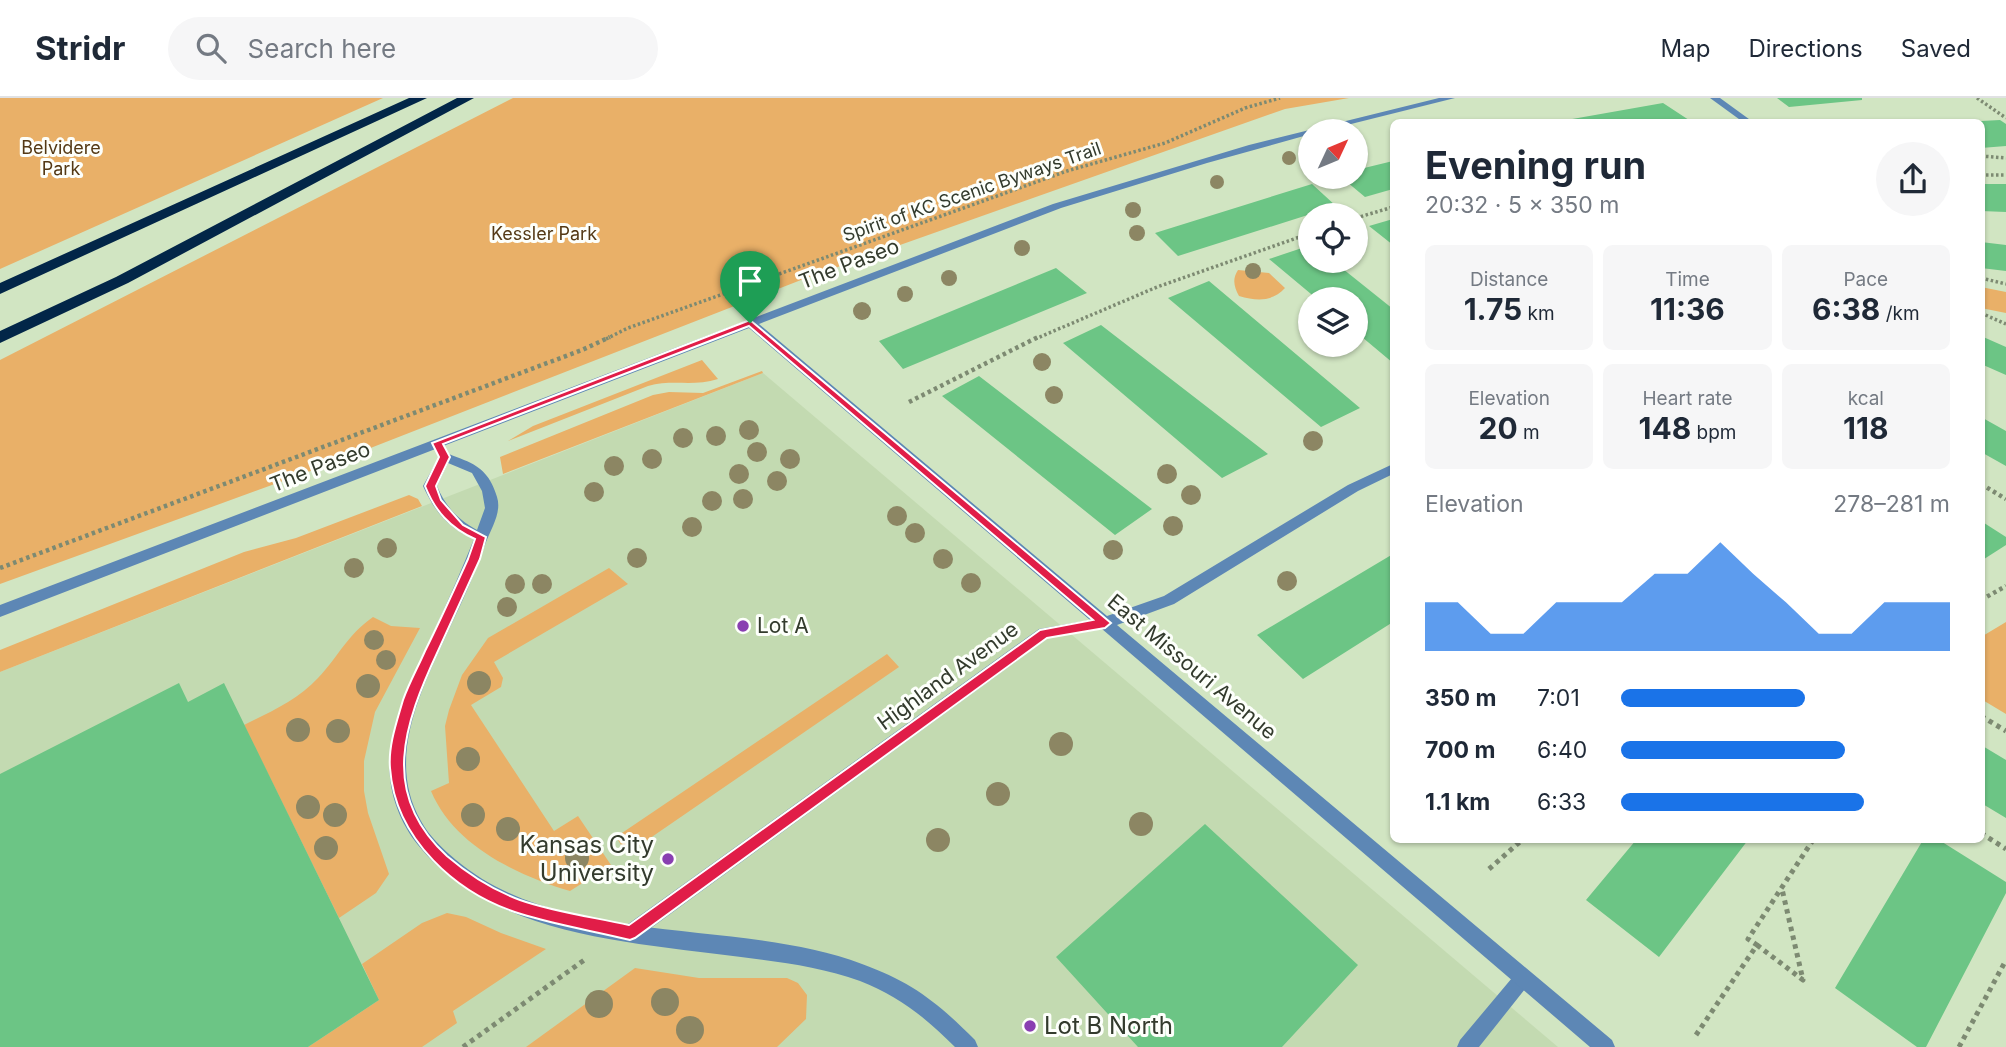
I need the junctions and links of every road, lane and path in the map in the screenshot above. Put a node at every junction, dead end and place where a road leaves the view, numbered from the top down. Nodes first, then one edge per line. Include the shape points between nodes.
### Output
1 (420, 98) edge
2 (467, 98) edge
3 (1280, 98) edge
4 (1451, 98) edge
5 (1714, 98) edge
6 (1977, 98) edge
7 (2006, 118) edge
8 (1744, 119) edge
9 (1985, 156) edge
10 (2006, 158) edge
11 (1985, 175) edge
12 (2006, 175) edge
13 (1390, 208) edge
14 (1368, 214) edge
15 (1298, 237) edge
16 (1985, 279) edge
17 (2006, 284) edge
18 (0, 289) edge
19 (1985, 315) edge
20 (750, 323) junction
21 (2006, 324) edge
22 (0, 338) edge
23 (909, 402) dead end
24 (437, 443) junction
25 (445, 457) junction
26 (1390, 470) edge
27 (1985, 486) edge
28 (2006, 499) edge
29 (481, 537) junction
30 (0, 568) edge
31 (2006, 586) edge
32 (1985, 598) edge
33 (0, 611) edge
34 (1105, 623) junction
35 (1985, 718) edge
36 (2006, 730) edge
37 (1985, 836) edge
38 (1518, 843) edge
39 (1811, 843) edge
40 (2006, 849) edge
41 (1489, 869) dead end
42 (1782, 888) junction
43 (630, 933) junction
44 (1756, 945) junction
45 (588, 957) dead end
46 (2006, 960) edge
47 (1523, 978) junction
48 (1696, 1035) dead end
49 (463, 1047) edge
50 (968, 1047) edge
51 (1467, 1047) edge
52 (1605, 1047) edge
53 (1959, 1047) edge

1 - 18 highway
2 - 22 highway
3 - 30 path, Spirit of KC Scenic Byways Trail via 1245,108 1166,143 1066,171 628,328 582,351
4 - 20 street, The Paseo via 1161,172 1044,211
5 - 8 street
6 - 7 path
9 - 10 path
11 - 12 path
13 - 14 path
15 - 23 path via 1242,255 1016,346
16 - 17 path
19 - 21 path
20 - 24 street, The Paseo
20 - 34 street, East Missouri Avenue
24 - 25 street
24 - 33 street, The Paseo
25 - 29 street via 477,470 492,499
25 - 29 street via 430,486 437,502 460,528
26 - 34 street, Highland Avenue via 1168,600
27 - 28 path
29 - 43 street via 410,697 396,765 400,792 411,821 429,848 455,872 492,895 562,919
31 - 32 path
34 - 43 street, Highland Avenue via 1044,633
34 - 47 street, East Missouri Avenue
35 - 36 path
37 - 40 path
38 - 41 path
39 - 42 path
42 - 44 path via 1748,939
42 - 44 path via 1804,980
43 - 50 street via 843,965 882,981 950,1024
44 - 48 path
45 - 49 path
46 - 53 path
47 - 51 street
47 - 52 street, East Missouri Avenue

